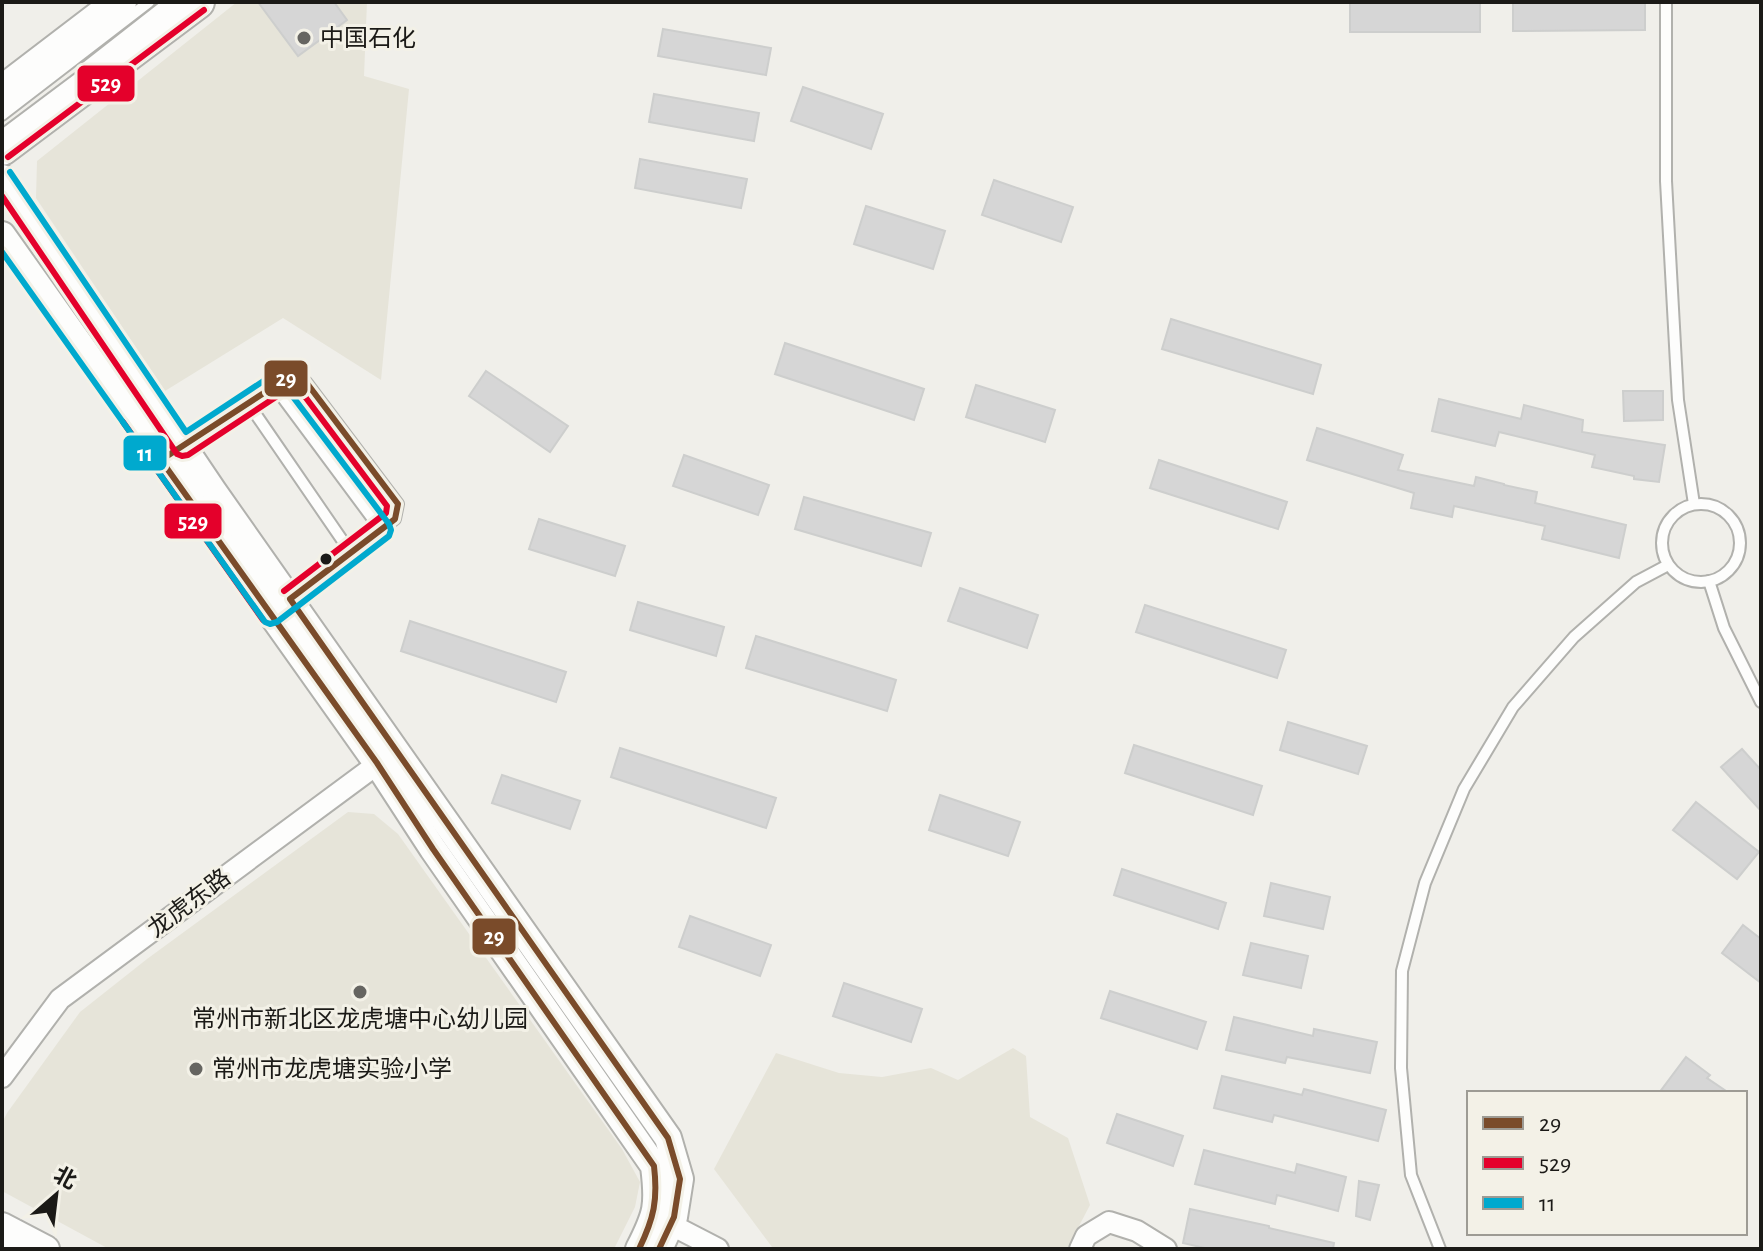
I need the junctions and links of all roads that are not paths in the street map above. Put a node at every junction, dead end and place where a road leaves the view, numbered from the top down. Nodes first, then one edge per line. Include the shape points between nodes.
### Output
1 (120, 2) edge
2 (149, 2) edge
3 (169, 2) edge
4 (198, 2) edge
5 (1666, 2) edge
6 (76, 74) dead end
7 (2, 92) edge
8 (2, 115) edge
9 (2, 149) edge
10 (2, 178) edge
11 (2, 235) edge
12 (274, 386) junction
13 (248, 403) junction
14 (172, 453) junction
15 (1694, 504) junction
16 (381, 530) junction
17 (351, 553) junction
18 (1668, 565) junction
19 (1709, 581) junction
20 (280, 607) junction
21 (1761, 702) edge
22 (387, 757) junction
23 (2, 1077) edge
24 (663, 1220) junction
25 (2, 1226) edge
26 (46, 1249) edge
27 (639, 1249) edge
28 (659, 1249) edge
29 (718, 1249) edge
30 (1080, 1249) edge
31 (1166, 1249) edge
32 (1440, 1249) edge

1 - 7 main road
2 - 8 lane
3 - 6 lane
4 - 9 main road
5 - 15 lane via 1666,181 1678,400
10 - 14 street
11 - 14 street
12 - 13 lane
12 - 16 lane
12 - 16 lane via 290,376 306,382 398,504 395,519
13 - 14 lane
13 - 17 lane
14 - 20 street
15 - 18 lane via 1668,520 1662,535
15 - 19 lane via 1726,512 1741,541 1738,558 1728,571
16 - 17 lane
17 - 20 lane
18 - 19 lane via 1689,580
18 - 32 lane via 1636,582 1574,637 1513,707 1464,789 1425,883 1402,971 1401,1068 1411,1175
19 - 21 lane via 1724,628
20 - 22 street
22 - 23 street, 龙虎东路 via 60,999
22 - 24 street via 433,849 654,1166
24 - 27 street
24 - 28 street
24 - 29 street
25 - 26 street
30 - 31 street via 1086,1236 1109,1222

